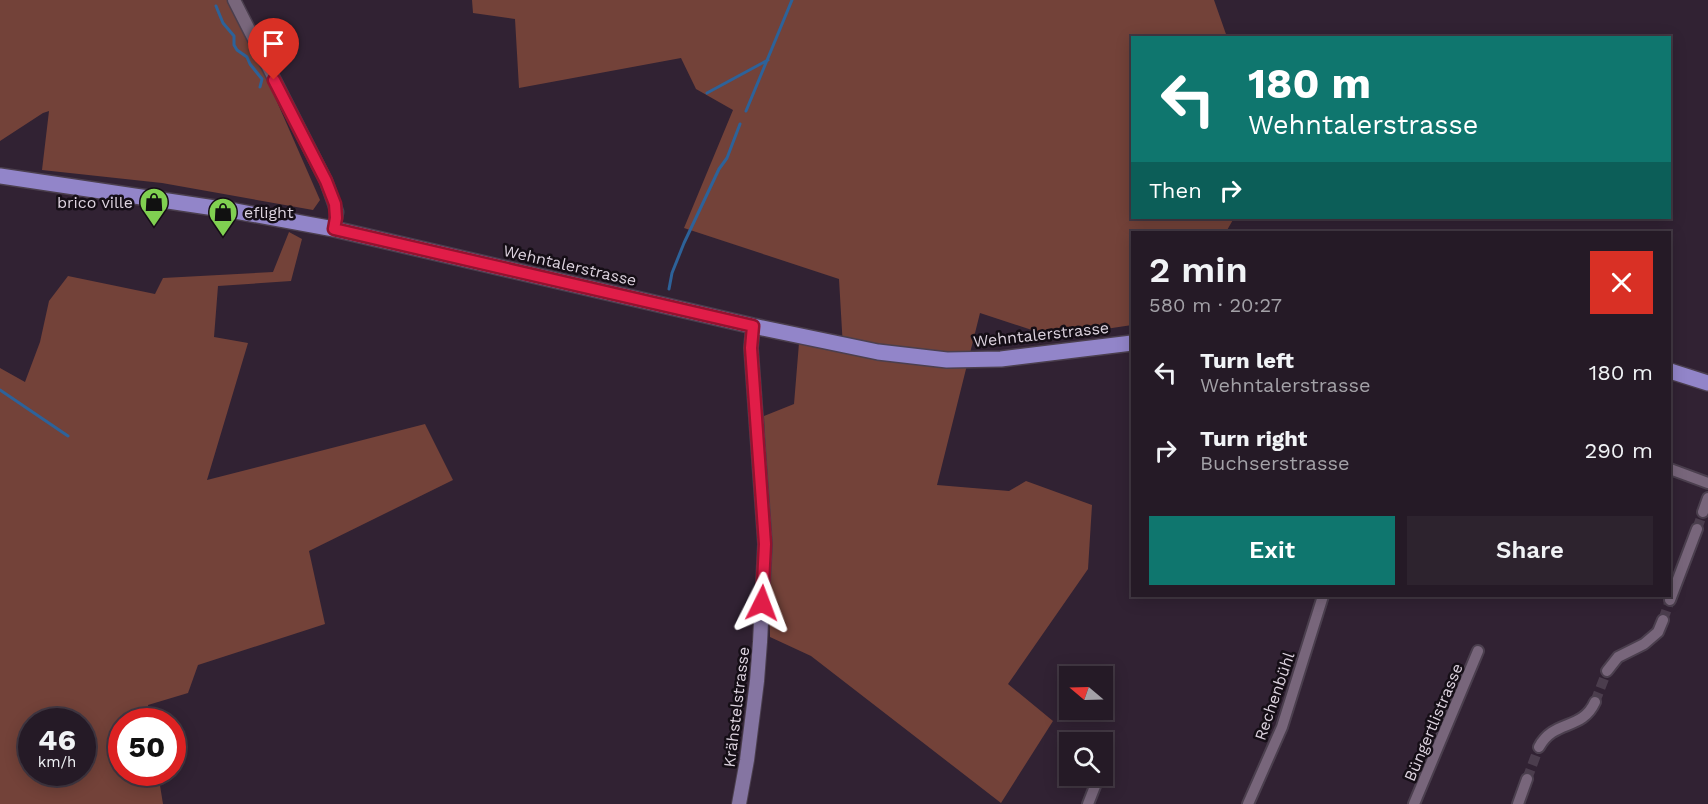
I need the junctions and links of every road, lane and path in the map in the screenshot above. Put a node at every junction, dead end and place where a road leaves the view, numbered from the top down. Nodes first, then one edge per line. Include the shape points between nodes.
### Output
1 (234, 0) edge
2 (0, 176) edge
3 (334, 229) junction
4 (753, 326) junction
5 (1131, 343) edge
6 (1671, 371) edge
7 (1708, 382) edge
8 (1671, 469) edge
9 (1708, 483) edge
10 (1708, 498) edge
11 (1703, 512) dead end
12 (1697, 529) tunnel mouth
13 (1323, 597) edge
14 (1670, 600) dead end
15 (1663, 620) tunnel mouth
16 (1478, 651) dead end
17 (1607, 671) tunnel mouth
18 (1595, 702) tunnel mouth
19 (1539, 747) tunnel mouth
20 (1527, 778) tunnel mouth
21 (1095, 786) edge
22 (739, 804) edge
23 (1088, 804) edge
24 (1248, 804) edge
25 (1414, 804) edge
26 (1518, 804) edge

1 - 3 street via 326,181 337,212
2 - 3 main road, Wehntalerstrasse
3 - 4 main road, Wehntalerstrasse
4 - 5 main road, Wehntalerstrasse via 878,352 947,360 1030,357
4 - 22 main road, Krähstelstrasse via 751,348 765,544 757,681
6 - 7 main road
8 - 9 street
10 - 11 street
12 - 14 street
13 - 24 street, Rechenbühl via 1282,727
15 - 17 street via 1658,632 1618,657
16 - 25 street, Büngertlistrasse
18 - 19 street via 1579,721 1557,728
20 - 26 street
21 - 23 street

